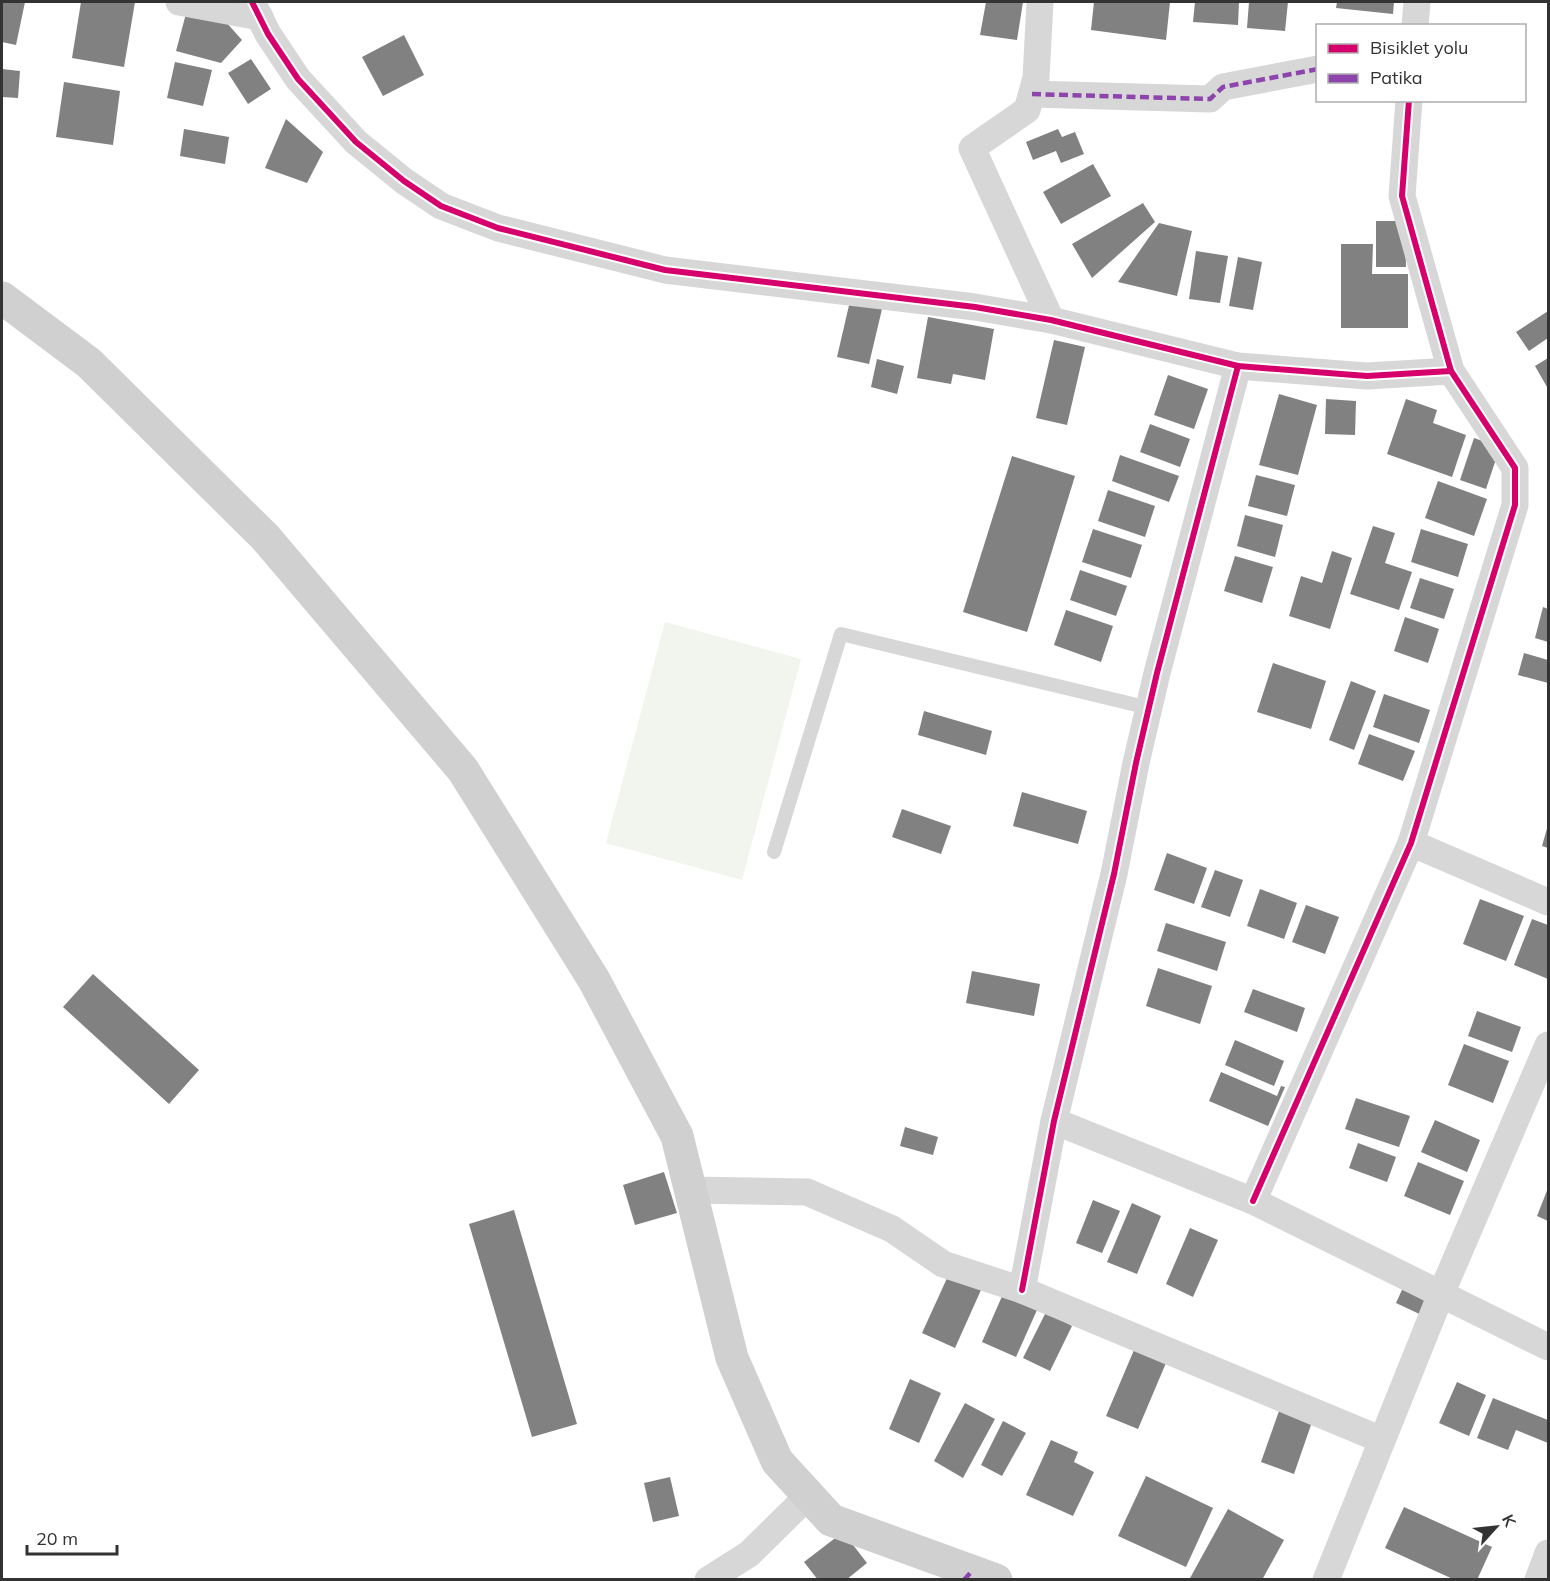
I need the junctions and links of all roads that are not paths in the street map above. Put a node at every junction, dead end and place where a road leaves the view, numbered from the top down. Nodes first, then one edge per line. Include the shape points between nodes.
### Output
1 (179, 2) edge
2 (1040, 2) edge
3 (1417, 2) edge
4 (256, 9) edge
5 (1415, 24) edge
6 (1316, 69) edge
7 (1032, 94) junction
8 (1409, 102) edge
9 (2, 298) edge
10 (1051, 320) junction
11 (1238, 366) junction
12 (1451, 371) junction
13 (1149, 708) junction
14 (1411, 843) junction
15 (774, 852) dead end
16 (1548, 902) edge
17 (1548, 1045) edge
18 (1054, 1121) junction
19 (690, 1190) junction
20 (1253, 1201) junction
21 (1022, 1290) junction
22 (1441, 1294) junction
23 (1548, 1347) edge
24 (1382, 1440) junction
25 (809, 1495) junction
26 (1548, 1553) edge
27 (977, 1576) edge
28 (708, 1580) edge
29 (1326, 1580) edge
30 (1538, 1580) edge

1 - 4 street
2 - 7 street
3 - 5 street
4 - 10 street via 298,79 356,142 441,206 498,228 665,270
6 - 7 street via 1223,87 1210,99
7 - 10 street via 1027,110 972,148
8 - 12 street via 1402,196
9 - 19 main road via 89,363 265,537 463,770 594,980 677,1136
10 - 11 street
11 - 12 street via 1367,375
11 - 13 street
12 - 14 street via 1515,468 1515,505
13 - 15 lane via 841,634
13 - 18 street via 1114,874
14 - 16 street
14 - 20 street
17 - 22 street
18 - 20 street
18 - 21 street
19 - 21 street via 807,1192 892,1229 943,1264
19 - 25 main road via 732,1359 777,1461
20 - 22 street
21 - 24 street
22 - 23 street
22 - 24 street
24 - 29 street
25 - 27 main road via 831,1520
25 - 28 street via 749,1554
26 - 30 street

